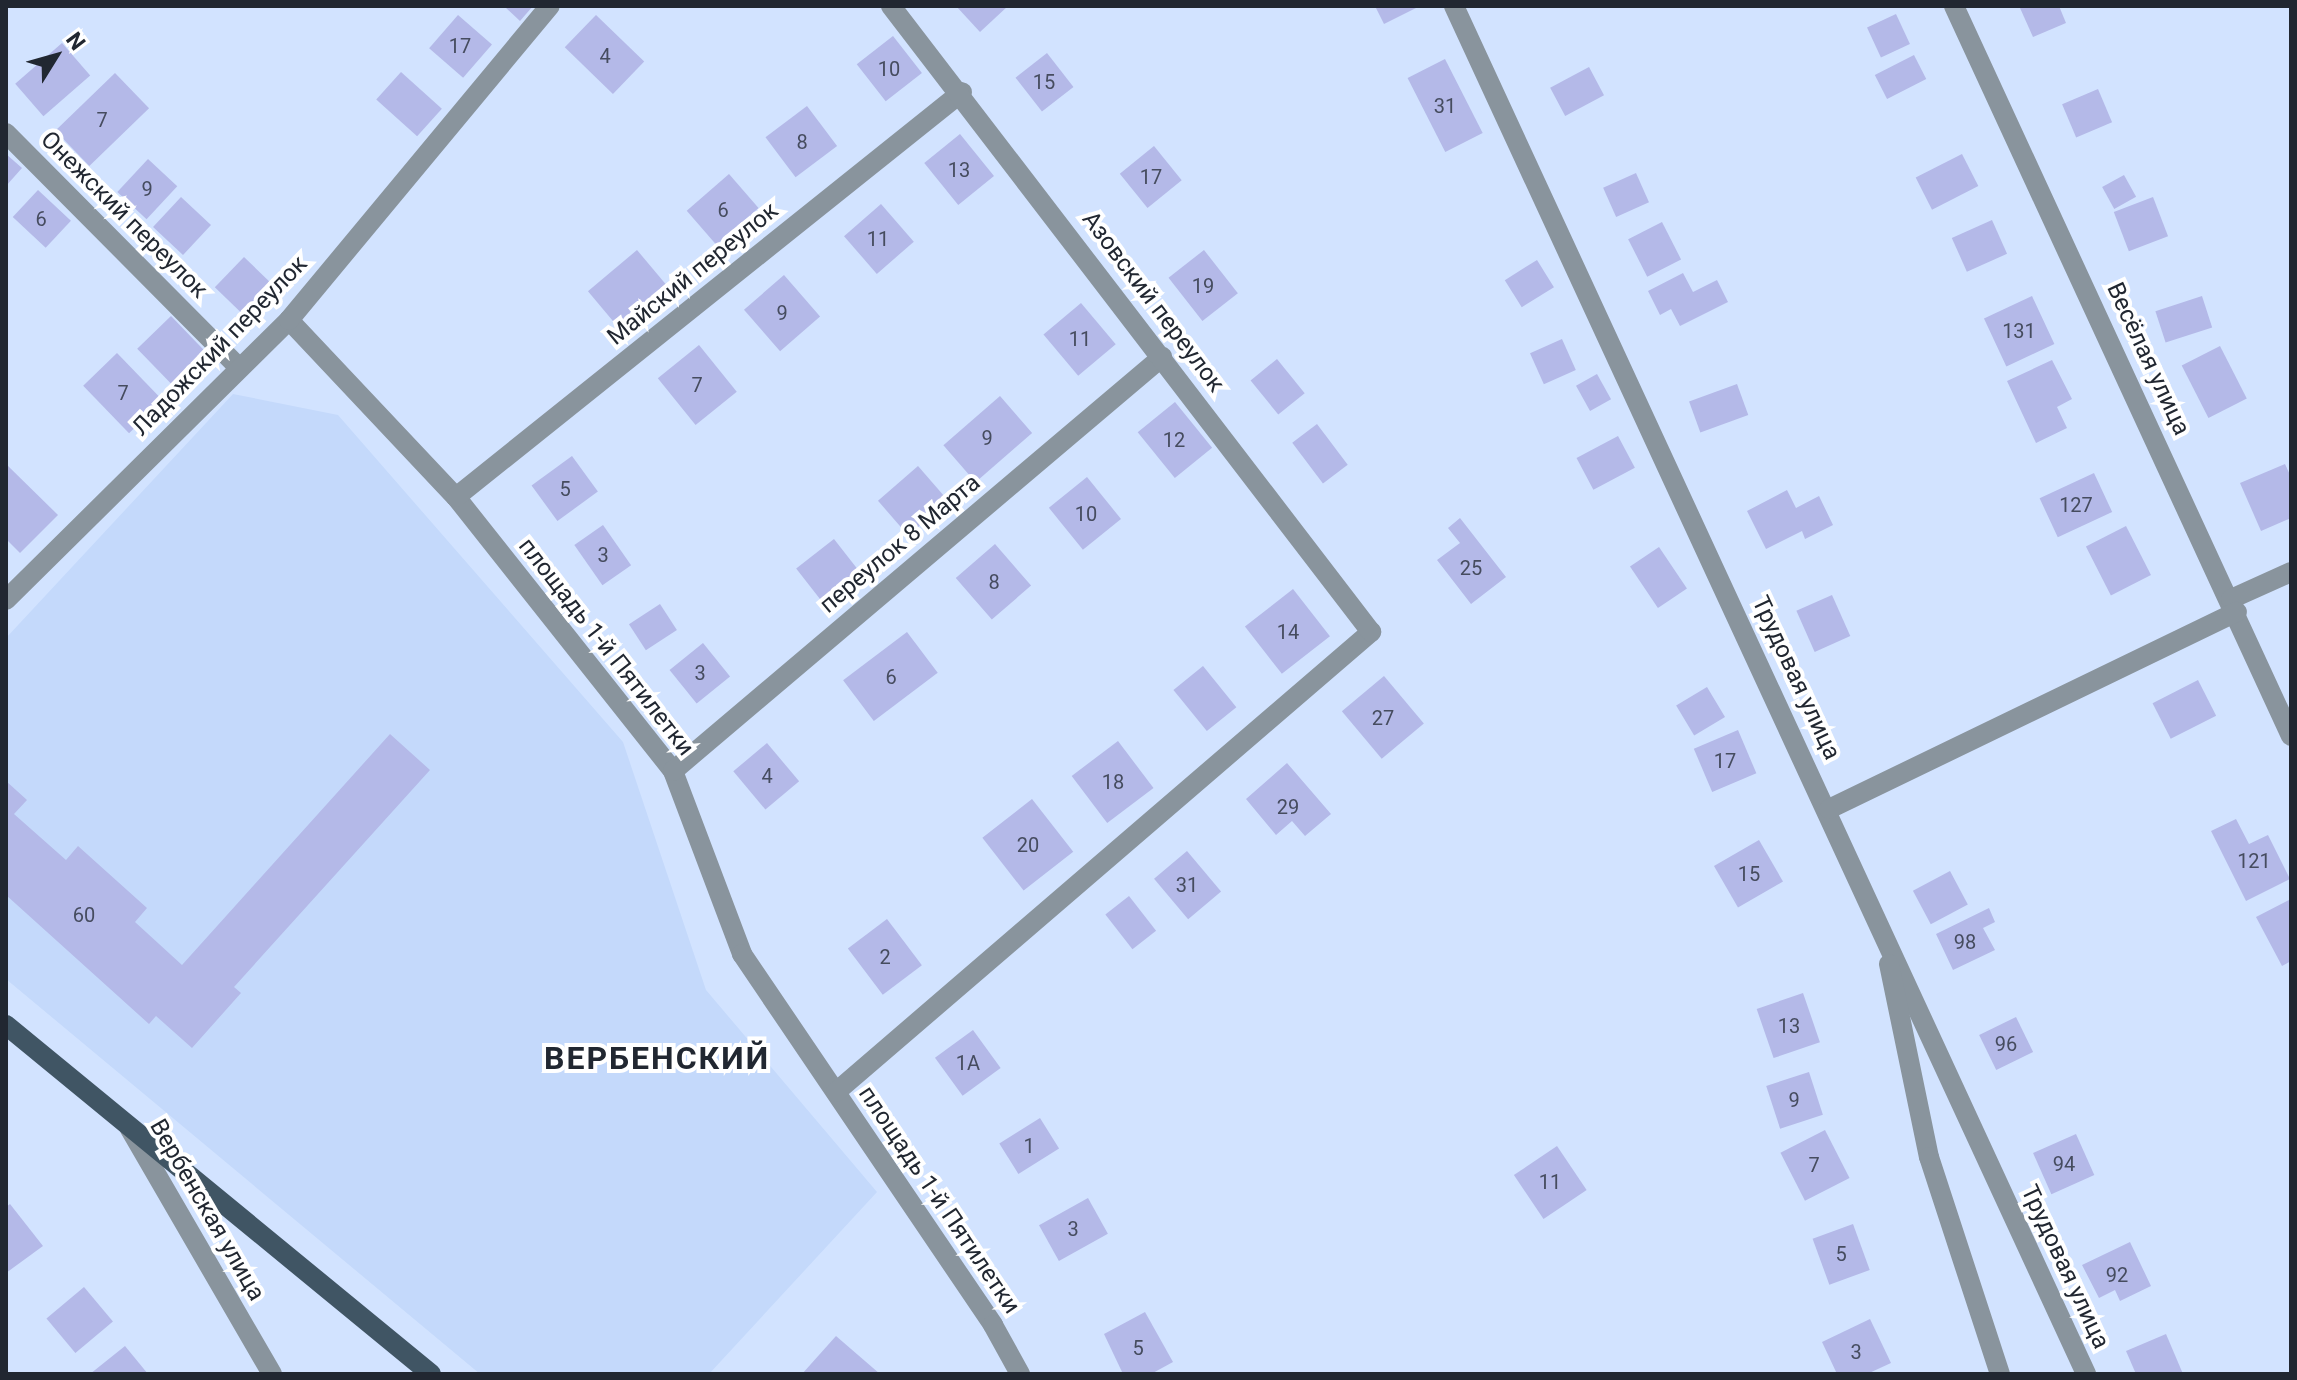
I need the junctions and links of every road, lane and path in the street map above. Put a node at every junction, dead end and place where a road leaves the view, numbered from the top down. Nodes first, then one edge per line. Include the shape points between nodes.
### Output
1 (550, 6) edge
2 (891, 6) edge
3 (1454, 6) edge
4 (1954, 6) edge
5 (962, 92) junction
6 (6, 133) edge
7 (289, 320) junction
8 (1162, 357) junction
9 (238, 367) junction
10 (456, 497) junction
11 (2291, 572) edge
12 (6, 600) edge
13 (2234, 606) junction
14 (2291, 736) edge
15 (673, 771) junction
16 (1829, 809) junction
17 (1881, 925) junction
18 (6, 1025) edge
19 (836, 1092) junction
20 (128, 1125) junction
21 (272, 1374) edge
22 (431, 1374) edge
23 (1020, 1374) edge
24 (2000, 1374) edge
25 (2086, 1374) edge

1 - 7 street, Ладожский переулок
2 - 5 street, Азовский переулок
3 - 16 street, Трудовая улица
4 - 13 street, Весёлая улица
5 - 8 street, Азовский переулок
5 - 10 street, Майский переулок
6 - 9 street, Онежский переулок
7 - 9 street, Ладожский переулок
7 - 10 street, площадь 1-й Пятилетки
8 - 15 street, переулок 8 Марта
8 - 19 street, Азовский переулок via 1371,632
9 - 12 street, Ладожский переулок
10 - 15 street, площадь 1-й Пятилетки
11 - 13 street
13 - 14 street, Весёлая улица
13 - 16 street
15 - 19 street, площадь 1-й Пятилетки via 742,954
16 - 17 street, Трудовая улица
17 - 24 street via 1929,1157
17 - 25 street, Трудовая улица
18 - 20 main road, Вербенская улица
19 - 23 street, площадь 1-й Пятилетки
20 - 21 street, Вербенская улица
20 - 22 main road

